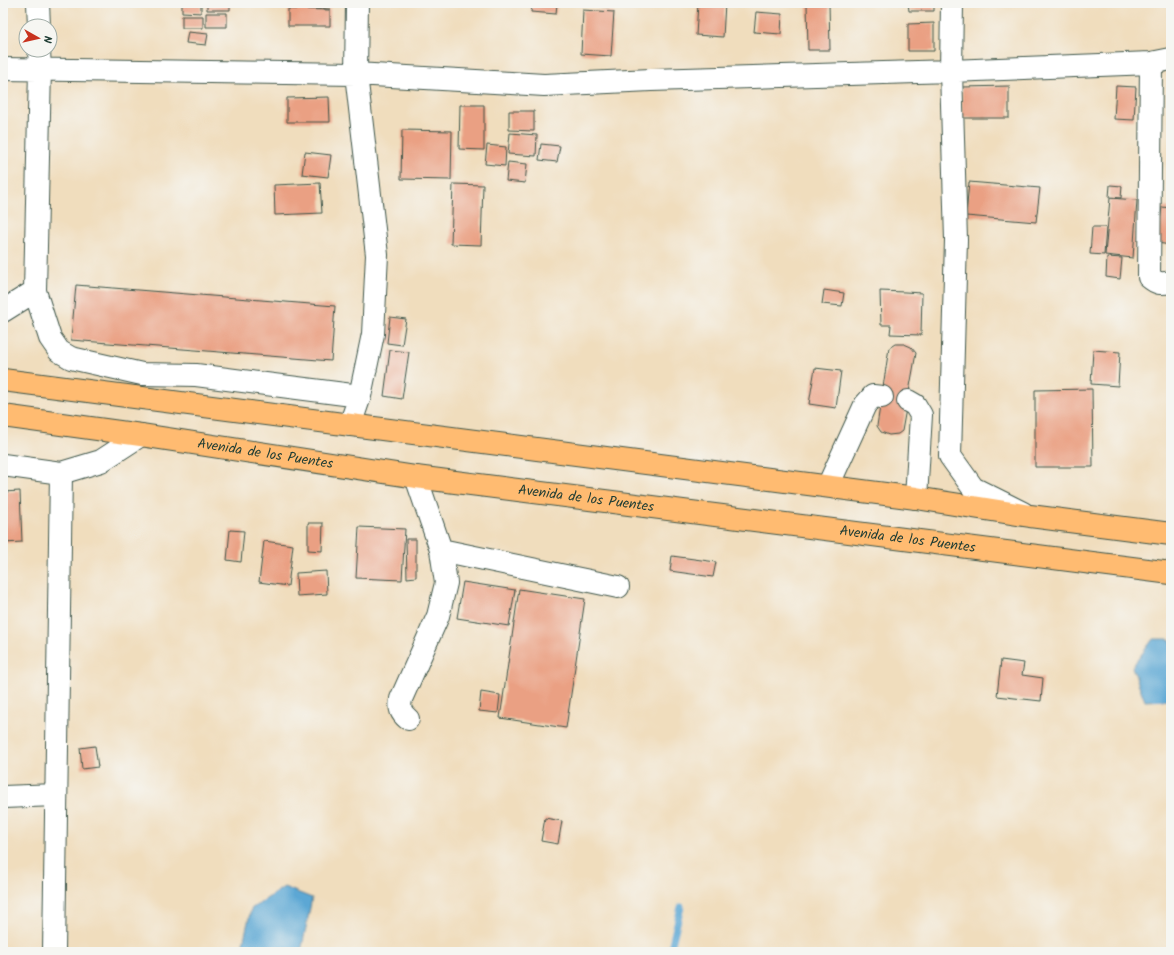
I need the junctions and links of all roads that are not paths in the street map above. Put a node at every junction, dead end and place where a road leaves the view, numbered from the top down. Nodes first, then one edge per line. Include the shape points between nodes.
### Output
1 (38, 3) edge
2 (357, 3) edge
3 (952, 3) edge
4 (39, 18) edge
5 (40, 60) edge
6 (1161, 61) edge
7 (3, 69) edge
8 (951, 71) junction
9 (356, 74) junction
10 (1171, 282) edge
11 (36, 291) junction
12 (3, 296) edge
13 (3, 311) edge
14 (142, 374) junction
15 (3, 380) edge
16 (360, 396) junction
17 (882, 397) dead end
18 (147, 399) junction
19 (908, 401) dead end
20 (3, 416) edge
21 (350, 425) junction
22 (142, 435) junction
23 (3, 465) edge
24 (62, 473) junction
25 (416, 477) junction
26 (828, 486) junction
27 (916, 498) junction
28 (1030, 516) junction
29 (1171, 534) edge
30 (441, 550) junction
31 (1171, 573) edge
32 (618, 587) dead end
33 (408, 719) dead end
34 (56, 795) junction
35 (5, 798) edge
36 (54, 952) edge

1 - 4 street
2 - 9 street
3 - 8 street
5 - 7 street
5 - 9 street
5 - 11 street
6 - 8 street
6 - 10 street via 1149,277 1154,282
8 - 9 street via 544,85
8 - 28 street via 956,240 950,456 973,488
9 - 16 street via 377,255 373,334
11 - 12 street
11 - 13 street
11 - 14 street via 50,338 59,351 72,358
14 - 16 street via 196,375
14 - 18 street
15 - 18 main road
16 - 21 street
17 - 26 street via 873,396 865,405
18 - 21 main road
19 - 27 street via 915,405 921,415
20 - 22 main road, Avenida de los Puentes
21 - 26 main road
22 - 24 street via 100,461
22 - 25 main road, Avenida de los Puentes
23 - 24 street
24 - 34 street
25 - 30 street
25 - 31 main road, Avenida de los Puentes
26 - 27 main road
27 - 28 main road
28 - 29 main road
30 - 32 street
30 - 33 street via 446,583 438,616 401,699 399,708
34 - 35 street
34 - 36 street

